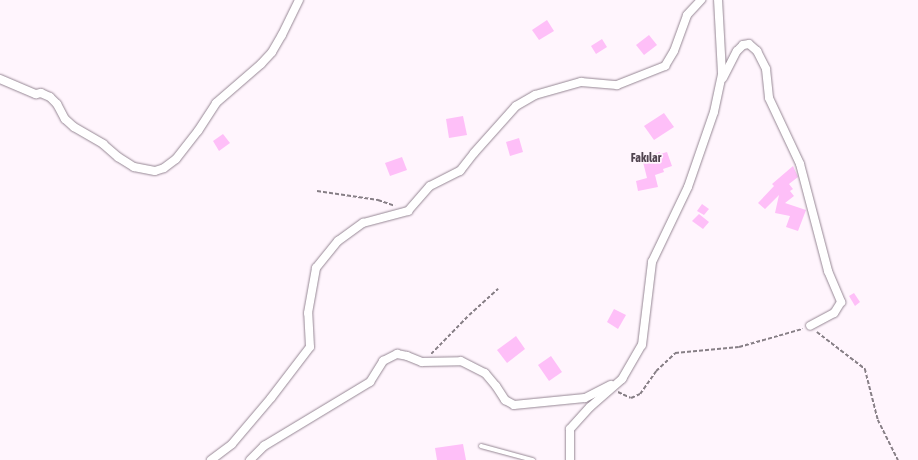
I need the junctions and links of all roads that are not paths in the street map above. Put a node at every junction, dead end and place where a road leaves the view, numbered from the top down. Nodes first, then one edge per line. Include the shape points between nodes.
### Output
1 (299, 0) edge
2 (701, 0) edge
3 (718, 0) edge
4 (0, 79) edge
5 (720, 85) junction
6 (810, 326) road end
7 (622, 379) junction
8 (481, 446) dead end
9 (211, 460) edge
10 (250, 460) edge
11 (533, 460) edge
12 (570, 460) edge

1 - 4 street via 282,35 268,56 216,103 176,159 155,171 134,167 74,127 65,119 50,97
2 - 9 street via 687,15 666,66 617,85 581,82 535,95 516,106 460,171 430,186 408,211 363,223 338,241 316,268 308,313 310,347 232,444
3 - 5 street via 722,73
5 - 6 street via 743,44 749,44 757,51 766,69 769,98 800,164 828,271 840,302 834,314
5 - 7 street via 714,112 688,187 652,262 642,345
7 - 10 street via 585,398 514,405 504,400 485,373 461,361 422,362 396,354 384,361 370,382 264,446
7 - 12 street via 590,406 570,429
8 - 11 lane

